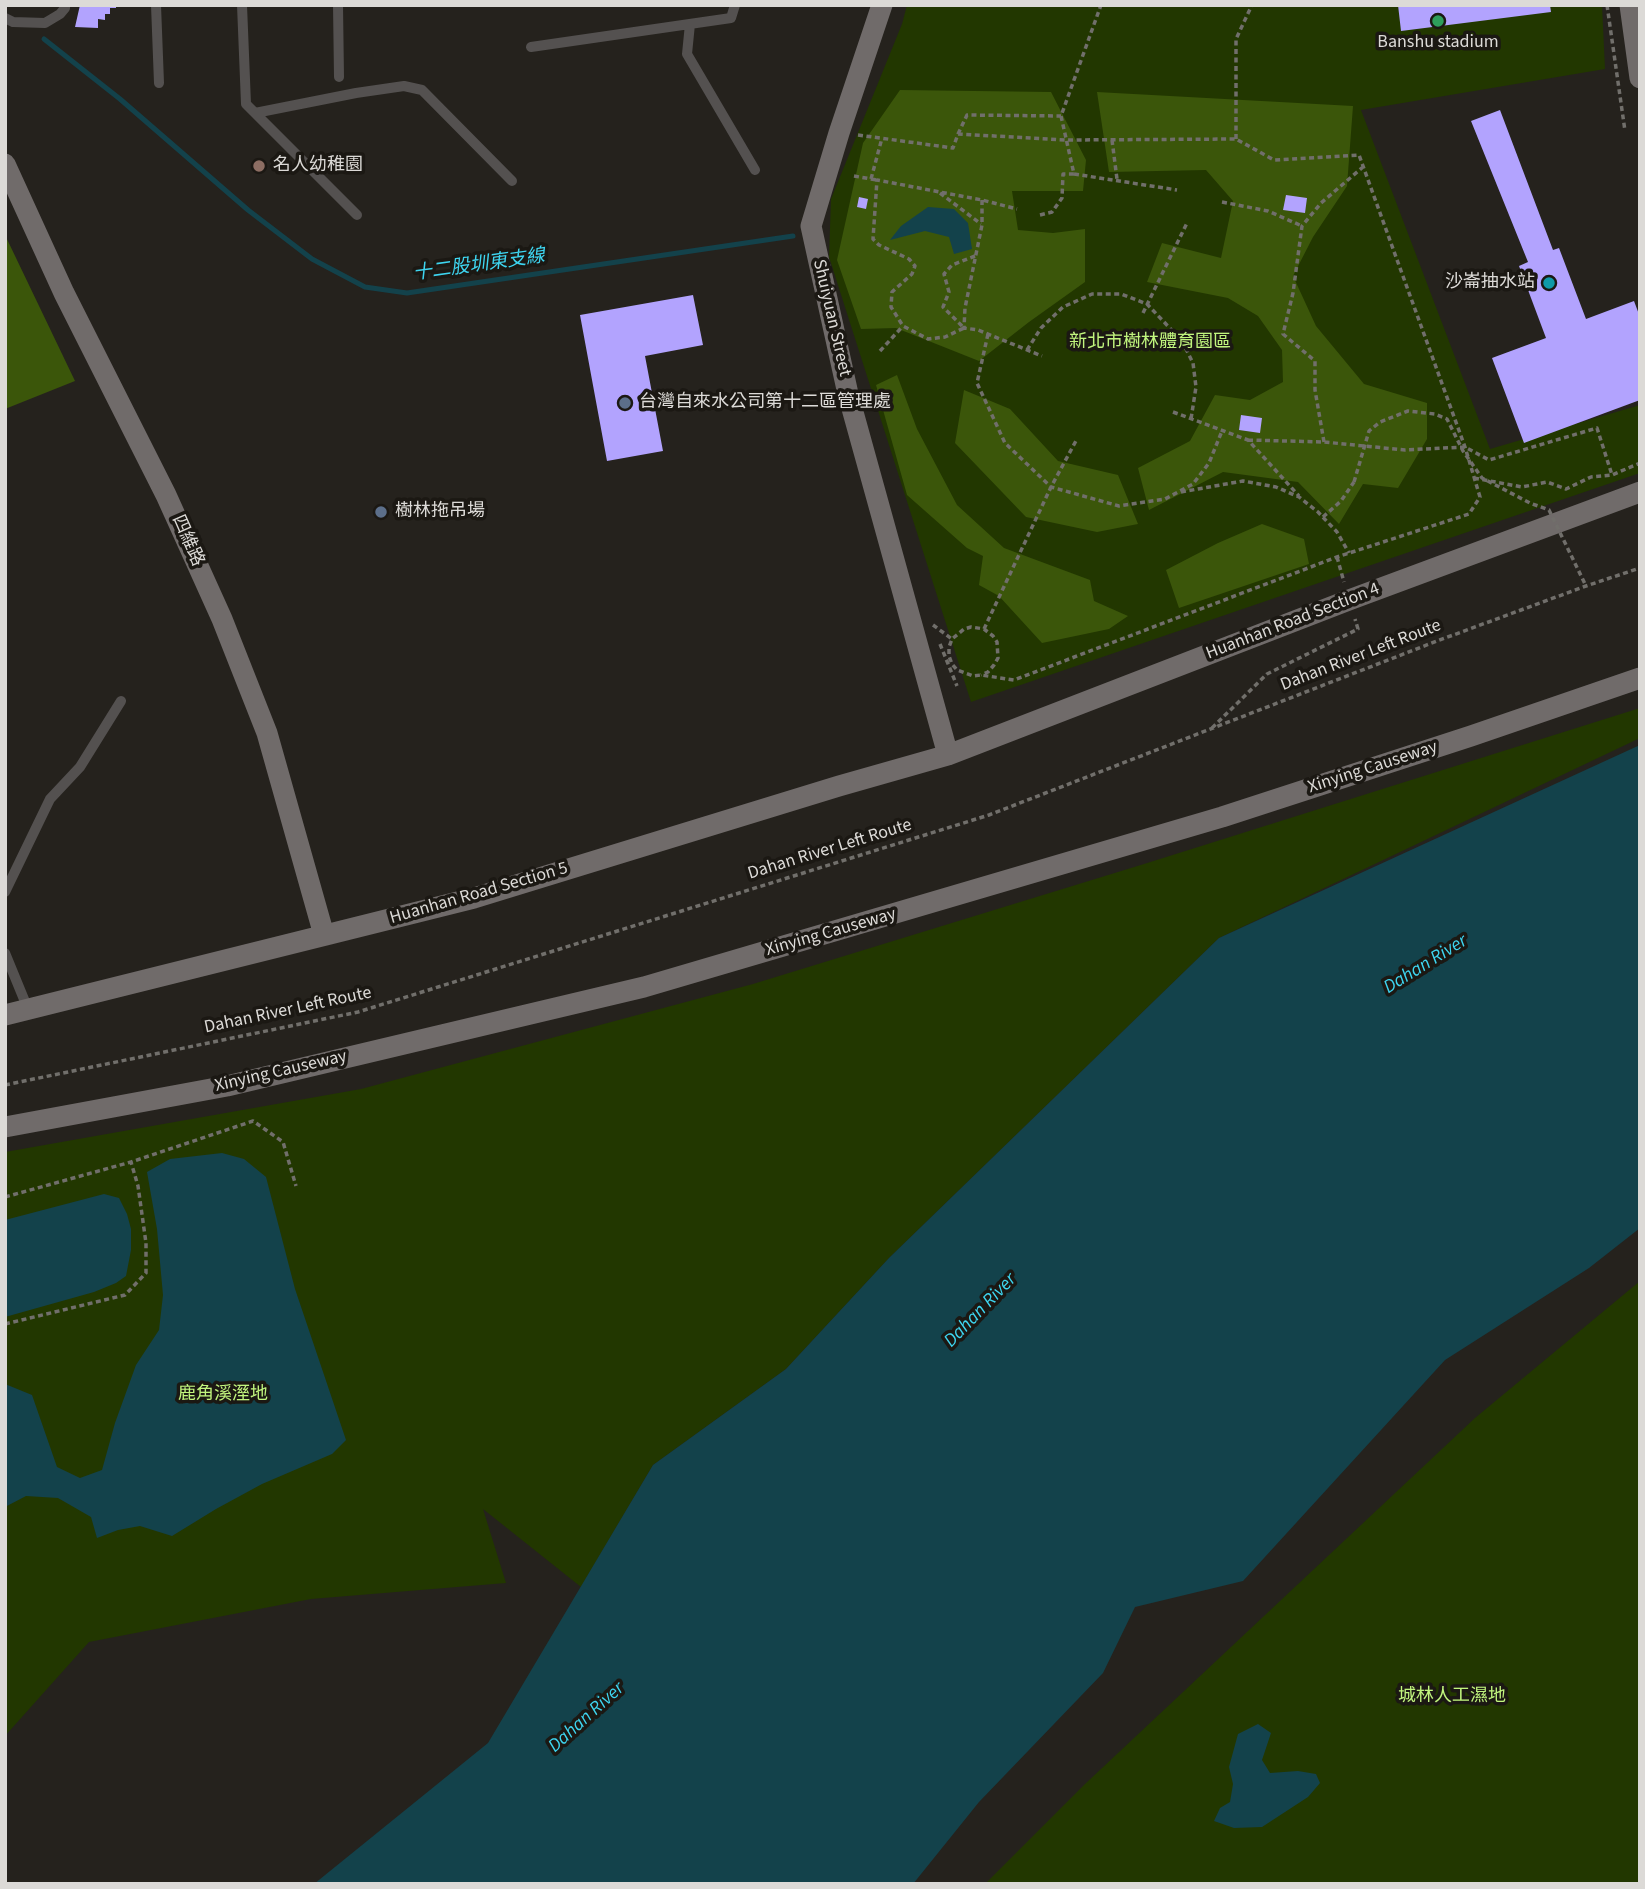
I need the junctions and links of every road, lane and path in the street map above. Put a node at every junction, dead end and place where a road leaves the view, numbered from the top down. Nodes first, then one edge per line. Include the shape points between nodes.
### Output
1 (65, 5) edge
2 (156, 5) edge
3 (242, 5) edge
4 (338, 5) edge
5 (735, 5) edge
6 (882, 5) edge
7 (1101, 5) edge
8 (1252, 5) edge
9 (1606, 5) edge
10 (1630, 5) edge
11 (5, 18) edge
12 (690, 24) junction
13 (531, 47) dead end
14 (339, 77) dead end
15 (1640, 78) edge
16 (159, 83) dead end
17 (255, 113) junction
18 (1061, 116) junction
19 (1625, 131) dead end
20 (839, 133) junction
21 (958, 134) junction
22 (882, 138) junction
23 (1236, 139) junction
24 (1066, 140) junction
25 (1112, 140) junction
26 (5, 164) edge
27 (1363, 167) junction
28 (755, 170) dead end
29 (1074, 174) junction
30 (854, 176) dead end
31 (871, 179) junction
32 (877, 180) junction
33 (1117, 180) junction
34 (512, 181) dead end
35 (1177, 190) dead end
36 (938, 191) junction
37 (982, 200) junction
38 (1222, 202) dead end
39 (1017, 209) dead end
40 (358, 215) dead end
41 (1040, 215) dead end
42 (1187, 223) dead end
43 (982, 225) junction
44 (1302, 226) junction
45 (975, 256) junction
46 (1147, 304) junction
47 (1143, 313) dead end
48 (903, 326) junction
49 (964, 328) junction
50 (988, 334) junction
51 (1027, 350) junction
52 (880, 351) dead end
53 (1042, 356) dead end
54 (1173, 412) dead end
55 (1191, 419) junction
56 (1222, 431) junction
57 (1077, 439) dead end
58 (1248, 440) junction
59 (1324, 442) junction
60 (1465, 447) junction
61 (1640, 463) edge
62 (1612, 475) junction
63 (1474, 478) junction
64 (1051, 488) junction
65 (1178, 492) junction
66 (1640, 492) edge
67 (1299, 496) junction
68 (1323, 517) junction
69 (1349, 553) junction
70 (1337, 556) junction
71 (1640, 568) edge
72 (1586, 586) junction
73 (1349, 600) junction
74 (932, 624) dead end
75 (984, 629) junction
76 (952, 639) junction
77 (981, 675) junction
78 (1640, 677) edge
79 (121, 701) dead end
80 (1211, 729) junction
81 (948, 755) junction
82 (5, 892) edge
83 (324, 935) junction
84 (5, 953) edge
85 (28, 1009) junction
86 (5, 1015) edge
87 (5, 1085) edge
88 (5, 1127) edge
89 (131, 1162) junction
90 (296, 1186) dead end
91 (5, 1197) edge
92 (5, 1324) edge

1 - 11 lane via 45,23
2 - 16 lane
3 - 17 lane via 246,104
4 - 14 lane
5 - 12 lane via 731,18
6 - 20 street, Shuiyuan Street
7 - 18 path
8 - 23 path via 1236,39
9 - 19 path
10 - 15 street
12 - 13 lane
12 - 28 lane via 687,54
17 - 34 lane via 380,89 404,86 422,90
17 - 40 lane
18 - 21 path via 967,115
18 - 24 path
20 - 22 path
20 - 81 street, Shuiyuan Street via 811,226 848,394
21 - 22 path via 953,148
21 - 24 path
22 - 31 path
23 - 25 path
23 - 27 path via 1274,160 1359,155
24 - 25 path
24 - 29 path
25 - 33 path
26 - 83 street, 四維路 via 222,619 267,733
27 - 44 path
27 - 60 path
29 - 33 path
29 - 41 path via 1063,174 1062,198 1052,212
30 - 31 path
31 - 32 path
32 - 36 path
32 - 48 path via 873,239 915,267 892,292 891,307
33 - 35 path
36 - 37 path
36 - 43 path
37 - 39 path
37 - 43 path
38 - 44 path via 1268,211
42 - 46 path
43 - 45 path
44 - 59 path via 1283,334 1315,361
45 - 49 path
45 - 49 path via 951,265 944,274 948,292 943,307
46 - 47 path
46 - 51 path via 1121,294 1092,295 1063,307
46 - 55 path via 1182,341 1193,363 1196,387
48 - 49 path via 928,339
48 - 52 path
49 - 50 path
50 - 51 path
50 - 64 path via 977,383 1006,443
51 - 53 path
54 - 55 path
55 - 56 path
56 - 58 path
56 - 65 path via 1209,463 1192,484
57 - 64 path
58 - 59 path
58 - 67 path
59 - 60 path via 1405,450
60 - 62 path via 1489,460 1597,428
60 - 63 path
61 - 62 path
62 - 63 path via 1591,477 1566,489 1547,482 1522,488
63 - 69 path via 1480,497 1469,514
64 - 65 path via 1119,506 1165,499
64 - 75 path
65 - 67 path via 1243,481
66 - 73 street, Huanhan Road Section 4
67 - 68 path
68 - 69 path
68 - 72 path, bridge via 1354,482 1369,431 1409,411 1434,414 1447,419 1482,478 1549,510
69 - 70 path
70 - 73 path
70 - 77 path via 1014,680
71 - 72 path, Dahan River Left Route
72 - 80 path, Dahan River Left Route
73 - 80 path via 1358,629 1266,674
73 - 81 street, Huanhan Road Section 4
74 - 76 path
75 - 76 path via 964,629
75 - 77 path via 997,642 998,658
76 - 77 path via 952,664 957,670
78 - 88 street, Xinying Causeway via 1222,817 644,988 227,1086
79 - 82 lane via 80,767 50,799
80 - 87 path, Dahan River Left Route via 989,815 358,1012
81 - 83 street, Huanhan Road Section 5 via 474,898
83 - 85 street, Huanhan Road Section 5
84 - 85 lane
85 - 86 street, Huanhan Road Section 5
89 - 90 path via 253,1121 283,1142
89 - 91 path
89 - 92 path via 146,1243 146,1273 125,1295

